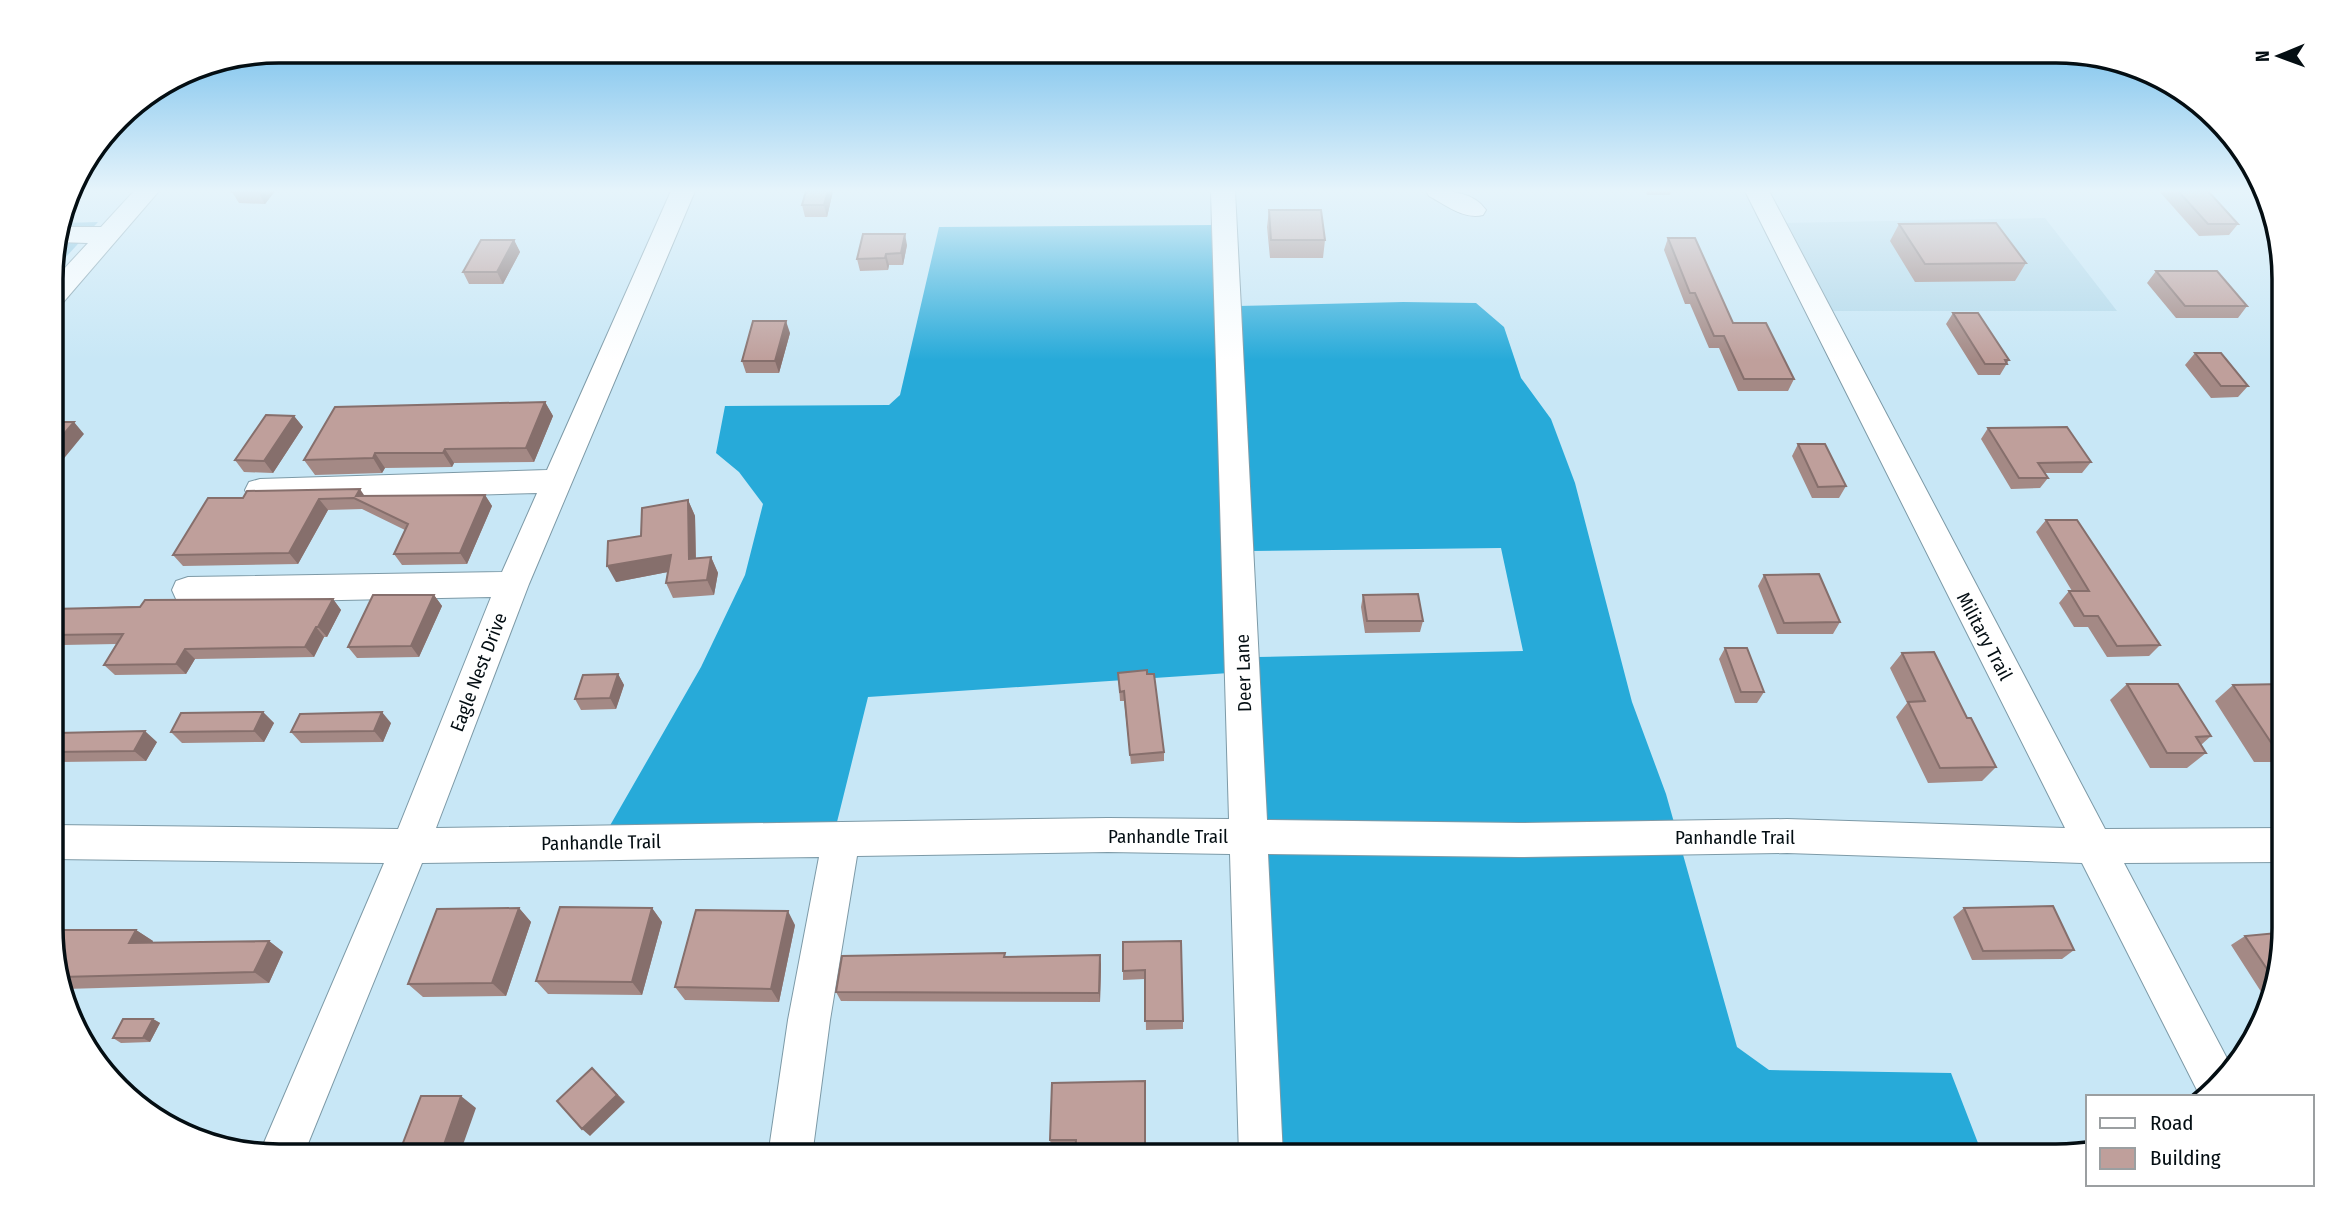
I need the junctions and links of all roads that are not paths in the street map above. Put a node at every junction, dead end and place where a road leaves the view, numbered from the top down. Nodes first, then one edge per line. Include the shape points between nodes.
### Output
1 (97, 247) edge
2 (659, 247) edge
3 (1225, 247) edge
4 (1786, 247) edge
5 (63, 286) edge
6 (559, 481) junction
7 (260, 489) edge
8 (513, 584) junction
9 (188, 590) dead end
10 (1250, 836) junction
11 (841, 839) junction
12 (63, 842) edge
13 (2272, 845) edge
14 (410, 846) junction
15 (2095, 846) junction
16 (2212, 1076) edge
17 (286, 1144) edge
18 (792, 1144) edge
19 (1261, 1144) edge

1 - 5 street
2 - 6 street, Eagle Nest Drive
3 - 10 street, Deer Lane
4 - 15 street, Military Trail
6 - 7 street
6 - 8 street, Eagle Nest Drive
8 - 9 street
8 - 14 street, Eagle Nest Drive
10 - 11 street, Panhandle Trail
10 - 15 street, Panhandle Trail via 1519,840 1787,836
10 - 19 street, Deer Lane
11 - 14 street, Panhandle Trail
11 - 18 street
12 - 14 street, Panhandle Trail
13 - 15 street, Panhandle Trail
14 - 17 street, Eagle Nest Drive
15 - 16 street, Military Trail

